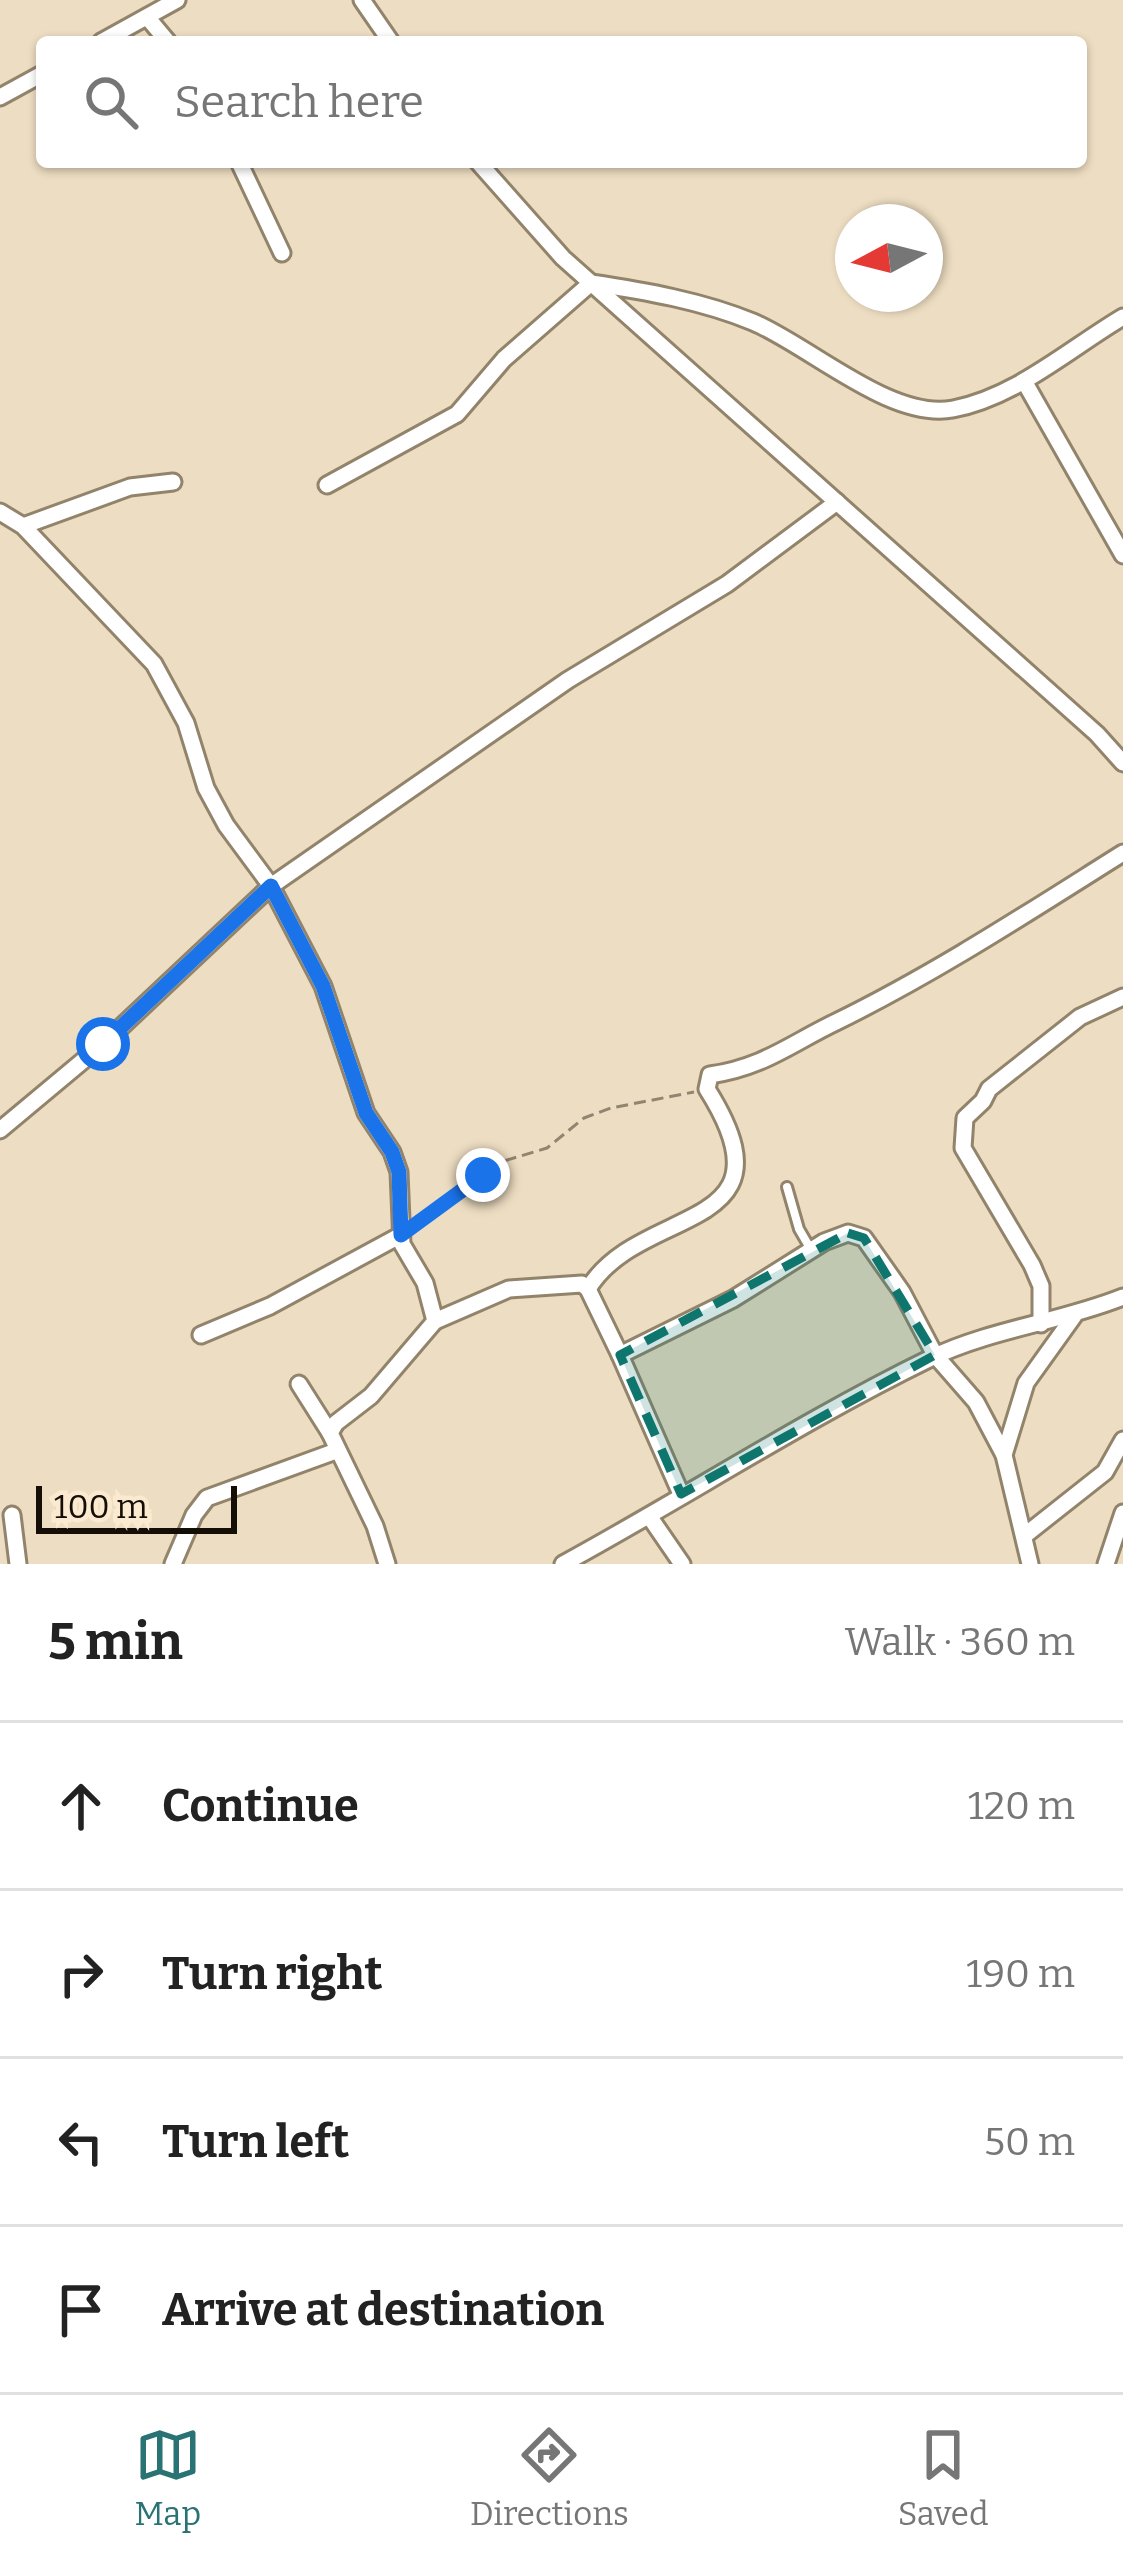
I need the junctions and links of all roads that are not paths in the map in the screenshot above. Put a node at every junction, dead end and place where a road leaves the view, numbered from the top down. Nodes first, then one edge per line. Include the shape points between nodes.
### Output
1 (177, 0) edge
2 (347, 0) edge
3 (366, 6) edge
4 (147, 17) junction
5 (112, 36) edge
6 (163, 36) edge
7 (387, 36) edge
8 (36, 77) edge
9 (0, 98) edge
10 (242, 168) edge
11 (483, 168) edge
12 (282, 253) dead end
13 (591, 283) junction
14 (1123, 317) edge
15 (1024, 381) junction
16 (173, 482) dead end
17 (328, 485) dead end
18 (837, 502) junction
19 (0, 512) edge
20 (23, 526) junction
21 (1123, 555) edge
22 (1123, 763) edge
23 (1123, 854) edge
24 (271, 886) junction
25 (1123, 997) edge
26 (0, 1130) edge
27 (787, 1187) dead end
28 (401, 1235) junction
29 (811, 1250) junction
30 (588, 1289) junction
31 (1123, 1297) edge
32 (1074, 1316) junction
33 (434, 1321) junction
34 (1041, 1324) junction
35 (201, 1335) dead end
36 (620, 1355) junction
37 (935, 1355) junction
38 (299, 1384) dead end
39 (330, 1433) junction
40 (1123, 1440) edge
41 (335, 1451) junction
42 (1004, 1456) junction
43 (681, 1494) junction
44 (1123, 1513) edge
45 (12, 1515) dead end
46 (650, 1516) junction
47 (1024, 1536) junction
48 (18, 1564) edge
49 (173, 1564) edge
50 (387, 1564) edge
51 (562, 1564) edge
52 (682, 1564) edge
53 (1030, 1564) edge
54 (1106, 1564) edge

1 - 4 street
2 - 3 street
3 - 7 street
4 - 5 street
4 - 6 street
8 - 9 street
10 - 12 street
11 - 13 street
13 - 15 street via 750,321 930,412 980,402
13 - 17 street via 504,359 457,414
13 - 18 street
14 - 15 street
15 - 21 street
16 - 20 street via 130,488
18 - 22 street
18 - 24 street via 728,584 568,680
19 - 20 street
20 - 24 street via 154,664 186,723 206,788
23 - 30 street via 786,1052 710,1075 706,1089 739,1164 729,1186 702,1213 616,1260
24 - 26 street
24 - 28 street via 323,986 366,1113 392,1152
25 - 34 street via 1080,1017 989,1088 961,1128 963,1148 1041,1286
27 - 29 lane
28 - 33 street
28 - 35 street
29 - 36 street
29 - 37 street via 839,1234 864,1238
30 - 33 street via 573,1282 509,1289
30 - 36 street
31 - 32 street
32 - 34 street
32 - 42 street via 1026,1383
33 - 39 street
34 - 37 street
36 - 43 street
37 - 42 street via 976,1402
37 - 43 street
38 - 39 street
39 - 41 street
40 - 47 street via 1105,1472
41 - 49 street via 207,1498
41 - 50 street
42 - 47 street
43 - 46 street
44 - 54 street
45 - 48 street
46 - 51 street
46 - 52 street
47 - 53 street

